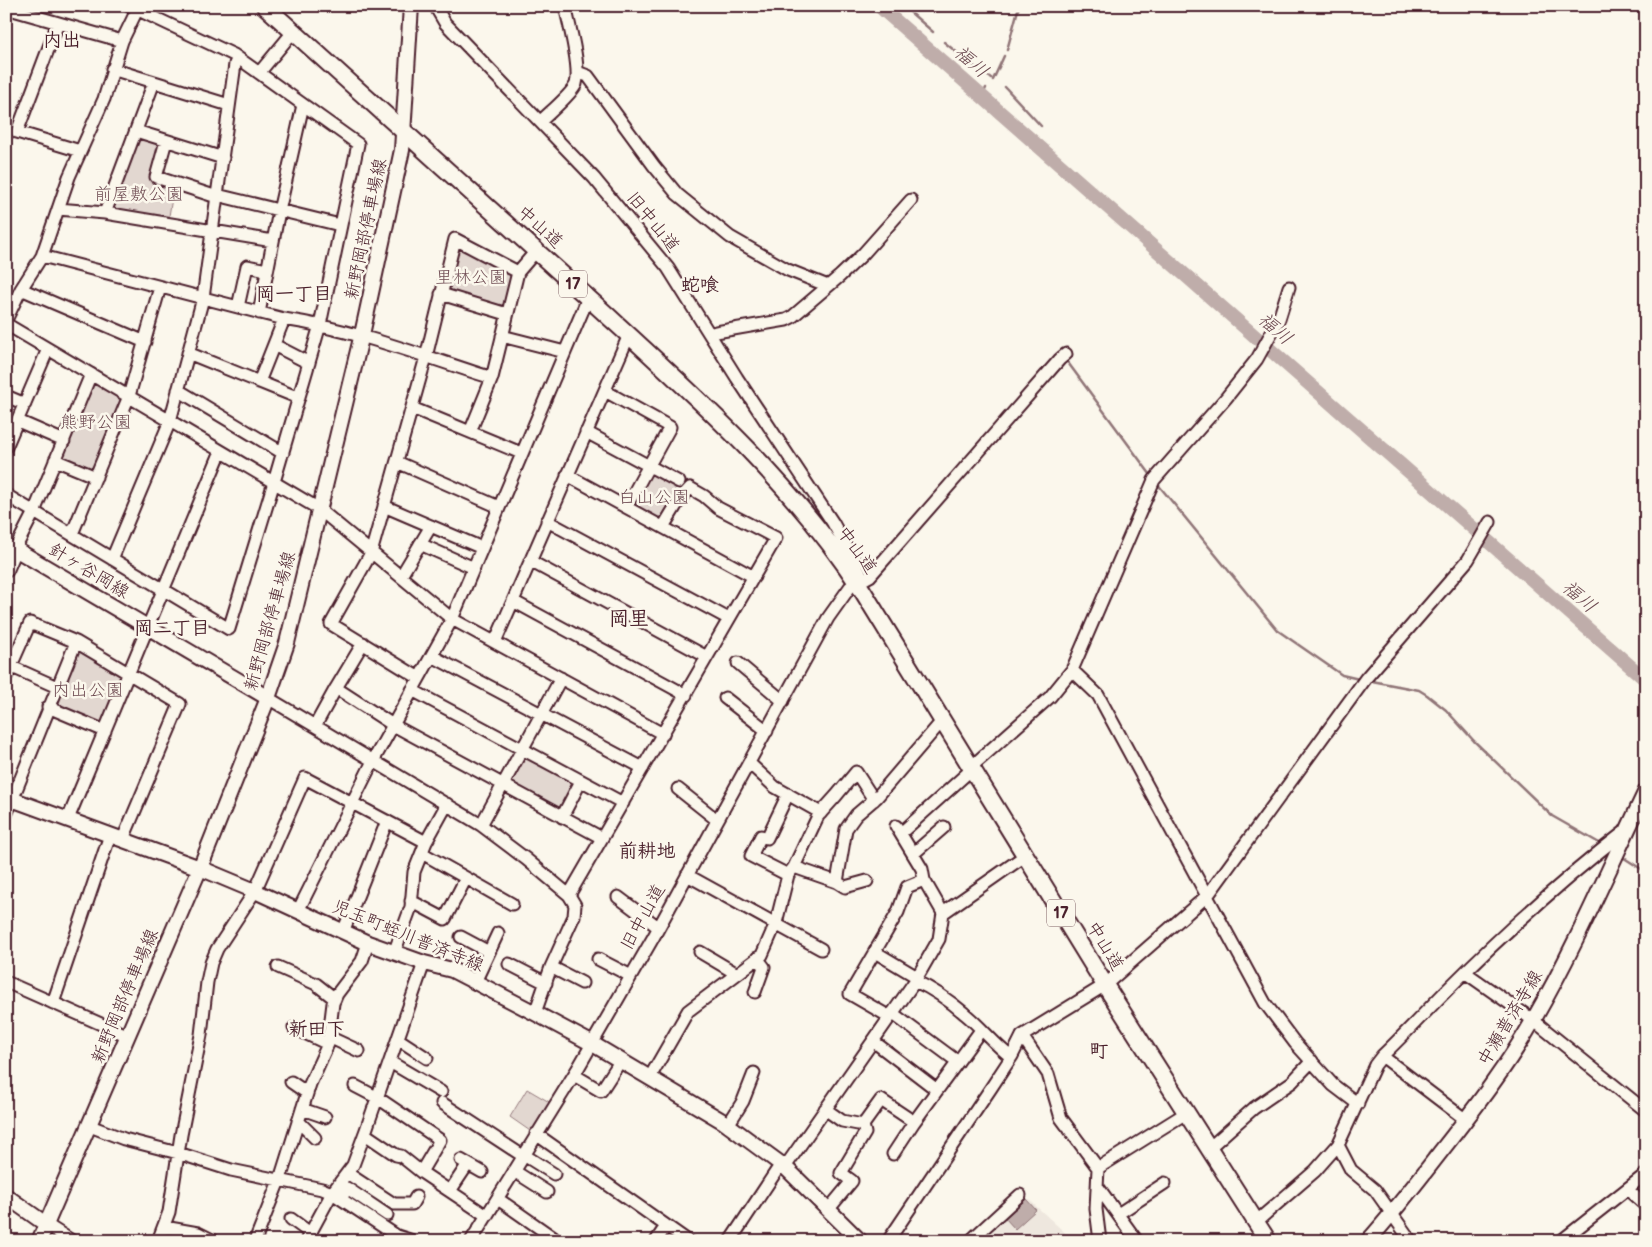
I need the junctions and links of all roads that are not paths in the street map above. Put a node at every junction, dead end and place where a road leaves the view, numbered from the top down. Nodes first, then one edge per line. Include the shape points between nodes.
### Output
1 (265, 6) edge
2 (411, 6) edge
3 (435, 6) edge
4 (566, 6) edge
5 (135, 7) edge
6 (6, 8) edge
7 (58, 23) junction
8 (294, 32) junction
9 (122, 41) junction
10 (238, 58) junction
11 (112, 69) junction
12 (577, 72) junction
13 (259, 73) junction
14 (154, 82) junction
15 (228, 105) junction
16 (302, 105) junction
17 (541, 121) junction
18 (404, 131) junction
19 (136, 132) junction
20 (166, 141) junction
21 (80, 151) junction
22 (223, 158) junction
23 (217, 196) junction
24 (911, 200) dead end
25 (58, 209) junction
26 (279, 211) junction
27 (105, 213) junction
28 (340, 225) junction
29 (212, 230) junction
30 (273, 241) junction
31 (536, 251) junction
32 (42, 256) junction
33 (267, 270) junction
34 (518, 272) junction
35 (828, 286) junction
36 (160, 287) junction
37 (1289, 287) dead end
38 (20, 289) junction
39 (441, 294) junction
40 (203, 298) junction
41 (588, 298) junction
42 (238, 307) junction
43 (259, 313) junction
44 (507, 314) junction
45 (6, 320) edge
46 (284, 320) junction
47 (6, 324) edge
48 (320, 325) junction
49 (710, 334) junction
50 (628, 335) junction
51 (361, 336) junction
52 (502, 336) junction
53 (144, 342) junction
54 (274, 345) junction
55 (48, 349) junction
56 (565, 352) junction
57 (188, 353) junction
58 (1066, 354) dead end
59 (426, 357) junction
60 (309, 362) junction
61 (91, 374) junction
62 (492, 378) junction
63 (259, 382) junction
64 (178, 390) junction
65 (605, 391) junction
66 (6, 396) edge
67 (129, 396) junction
68 (299, 398) junction
69 (25, 404) junction
70 (412, 408) junction
71 (18, 420) junction
72 (170, 421) junction
73 (470, 432) junction
74 (586, 432) junction
75 (64, 440) junction
76 (6, 447) edge
77 (222, 451) junction
78 (283, 453) junction
79 (522, 453) junction
80 (55, 460) junction
81 (397, 462) junction
82 (649, 465) junction
83 (567, 475) junction
84 (96, 477) junction
85 (274, 482) junction
86 (679, 482) dead end
87 (6, 495) edge
88 (384, 506) junction
89 (499, 507) junction
90 (626, 508) junction
91 (319, 509) junction
92 (34, 512) junction
93 (548, 521) junction
94 (1490, 523) dead end
95 (821, 525) junction
96 (430, 526) junction
97 (663, 527) junction
98 (72, 534) junction
99 (420, 544) junction
100 (11, 546) edge
101 (482, 548) junction
102 (371, 553) junction
103 (112, 558) junction
104 (530, 561) junction
105 (474, 568) junction
106 (6, 570) edge
107 (401, 576) junction
108 (754, 577) junction
109 (858, 584) junction
110 (164, 590) junction
111 (513, 601) junction
112 (452, 619) junction
113 (729, 619) junction
114 (148, 628) junction
115 (76, 642) junction
116 (495, 642) junction
117 (363, 643) junction
118 (432, 656) junction
119 (707, 657) junction
120 (738, 663) dead end
121 (1072, 670) junction
122 (9, 672) edge
123 (130, 673) junction
124 (419, 678) junction
125 (561, 678) junction
126 (57, 687) junction
127 (336, 688) junction
128 (412, 690) junction
129 (686, 695) junction
130 (268, 698) junction
131 (725, 698) dead end
132 (783, 701) junction
133 (48, 708) junction
134 (542, 714) junction
135 (942, 721) junction
136 (315, 726) junction
137 (393, 726) junction
138 (105, 731) junction
139 (766, 731) junction
140 (663, 734) junction
141 (522, 749) junction
142 (373, 761) junction
143 (749, 763) junction
144 (643, 768) junction
145 (972, 768) junction
146 (581, 781) junction
147 (503, 785) junction
148 (678, 790) dead end
149 (1646, 791) edge
150 (788, 794) junction
151 (9, 798) edge
152 (874, 800) junction
153 (352, 802) junction
154 (447, 804) junction
155 (623, 804) junction
156 (821, 813) junction
157 (6, 815) edge
158 (562, 816) junction
159 (68, 818) junction
160 (717, 820) junction
161 (387, 821) junction
162 (481, 825) junction
163 (944, 827) dead end
164 (1628, 829) junction
165 (117, 837) junction
166 (602, 838) junction
167 (424, 848) junction
168 (913, 854) junction
169 (1026, 855) junction
170 (200, 868) junction
171 (791, 871) junction
172 (687, 875) junction
173 (466, 878) junction
174 (924, 880) junction
175 (868, 881) dead end
176 (837, 882) junction
177 (255, 891) junction
178 (569, 895) junction
179 (1208, 895) junction
180 (618, 897) dead end
181 (411, 901) junction
182 (512, 904) dead end
183 (298, 911) junction
184 (944, 913) junction
185 (776, 924) junction
186 (658, 927) junction
187 (343, 932) junction
188 (498, 933) dead end
189 (461, 937) dead end
190 (368, 943) junction
191 (821, 949) dead end
192 (489, 952) junction
193 (700, 952) dead end
194 (875, 952) junction
195 (394, 953) junction
196 (758, 958) junction
197 (598, 959) dead end
198 (424, 963) junction
199 (509, 964) dead end
200 (551, 966) junction
201 (278, 967) dead end
202 (1466, 973) junction
203 (737, 974) junction
204 (630, 976) junction
205 (916, 979) junction
206 (6, 982) edge
207 (475, 982) junction
208 (546, 983) junction
209 (582, 983) dead end
210 (1105, 984) junction
211 (755, 992) dead end
212 (335, 999) junction
213 (53, 1003) junction
214 (536, 1013) junction
215 (891, 1015) junction
216 (1533, 1020) junction
217 (294, 1028) dead end
218 (981, 1030) junction
219 (128, 1036) junction
220 (1022, 1036) junction
221 (398, 1039) junction
222 (328, 1041) junction
223 (873, 1041) junction
224 (591, 1043) junction
225 (359, 1051) dead end
226 (1382, 1056) junction
227 (1012, 1057) junction
228 (427, 1058) dead end
229 (621, 1060) junction
230 (1312, 1061) junction
231 (390, 1062) junction
232 (958, 1062) junction
233 (754, 1073) dead end
234 (574, 1075) junction
235 (650, 1077) junction
236 (291, 1082) dead end
237 (355, 1086) dead end
238 (938, 1090) junction
239 (307, 1093) junction
240 (378, 1098) junction
241 (1358, 1104) junction
242 (302, 1109) junction
243 (825, 1109) junction
244 (1646, 1111) edge
245 (1186, 1113) junction
246 (325, 1117) dead end
247 (298, 1120) junction
248 (1466, 1120) junction
249 (914, 1122) junction
250 (728, 1124) junction
251 (864, 1124) junction
252 (90, 1126) junction
253 (365, 1134) junction
254 (536, 1134) junction
255 (315, 1138) dead end
256 (1338, 1145) junction
257 (1209, 1148) junction
258 (178, 1153) junction
259 (893, 1154) dead end
260 (523, 1156) junction
261 (783, 1166) junction
262 (1098, 1168) junction
263 (514, 1171) junction
264 (347, 1172) junction
265 (421, 1172) junction
266 (482, 1172) dead end
267 (554, 1174) dead end
268 (1646, 1174) edge
269 (279, 1181) junction
270 (1165, 1183) dead end
271 (1098, 1187) junction
272 (1627, 1189) junction
273 (450, 1191) junction
274 (548, 1192) dead end
275 (1020, 1195) dead end
276 (6, 1196) edge
277 (336, 1196) junction
278 (416, 1197) dead end
279 (498, 1198) junction
280 (1646, 1206) edge
281 (828, 1210) junction
282 (387, 1214) dead end
283 (1118, 1214) junction
284 (1391, 1215) junction
285 (487, 1216) junction
286 (291, 1218) dead end
287 (1256, 1222) junction
288 (47, 1225) junction
289 (666, 1226) junction
290 (164, 1227) junction
291 (308, 1237) edge
292 (1267, 1240) edge
293 (39, 1241) edge
294 (72, 1241) edge
295 (158, 1241) edge
296 (214, 1241) edge
297 (255, 1241) edge
298 (413, 1241) edge
299 (471, 1241) edge
300 (558, 1241) edge
301 (656, 1241) edge
302 (688, 1241) edge
303 (730, 1241) edge
304 (860, 1241) edge
305 (888, 1241) edge
306 (970, 1241) edge
307 (1100, 1241) edge
308 (1138, 1241) edge
309 (1368, 1241) edge
310 (1411, 1241) edge
311 (1562, 1241) edge

1 - 8 highway, 中山道 / 17
2 - 18 main road, 新野岡部停車場線
3 - 17 street, 旧中山道 via 445,23
4 - 12 street
5 - 9 street
5 - 10 street
6 - 7 street
7 - 9 street
7 - 21 street via 17,132
8 - 13 street
8 - 18 highway, 中山道 / 17
9 - 11 street
10 - 13 street
10 - 15 street
11 - 14 street
11 - 21 street via 104,99
12 - 17 street via 575,85
12 - 35 street via 588,76 677,194 754,251 788,270
13 - 16 street
14 - 15 street
14 - 19 street
15 - 22 street
16 - 26 street
16 - 28 street via 358,144
17 - 49 street, 旧中山道 via 594,178 668,268
18 - 31 highway, 中山道 / 17
18 - 51 main road, 新野岡部停車場線 via 389,216
19 - 20 street
19 - 27 street
20 - 22 street
20 - 23 street via 156,177
21 - 25 street
22 - 23 street
23 - 26 street
23 - 29 street
24 - 35 street via 863,254
25 - 27 street
25 - 32 street
26 - 28 street
26 - 30 street
27 - 29 street
28 - 48 street
29 - 30 street
29 - 40 street
30 - 33 street
31 - 34 street
31 - 41 highway, 中山道 / 17
32 - 36 street
32 - 38 street
33 - 42 street via 246,266
33 - 43 street
34 - 39 street via 454,239
34 - 44 street
35 - 49 street via 786,320
36 - 40 street
36 - 53 street
37 - 121 street via 1279,319 1257,359 1154,480
38 - 45 street
38 - 53 street
39 - 44 street
39 - 59 street
40 - 42 street
40 - 57 street
41 - 50 highway, 中山道 / 17
41 - 56 street
42 - 43 street
43 - 46 street
44 - 52 street
46 - 48 street
46 - 54 street
47 - 55 street
48 - 51 street
48 - 60 street
49 - 95 street, 旧中山道
50 - 65 street
50 - 95 highway, 中山道 / 17 via 719,418
51 - 59 street
51 - 91 main road, 新野岡部停車場線
52 - 56 street
52 - 62 street
53 - 67 street
54 - 60 street
54 - 63 street
55 - 61 street
55 - 69 street
56 - 79 street
57 - 63 street
57 - 64 street
58 - 109 street, 旧中山道 via 870,576
59 - 62 street
59 - 70 street
60 - 68 street
61 - 67 street
61 - 75 street
62 - 73 street
63 - 68 street
64 - 72 street
64 - 78 street
65 - 74 street
65 - 82 street via 670,427
66 - 69 street
67 - 72 street
67 - 84 street
68 - 78 street
69 - 71 street
70 - 73 street
70 - 81 street
71 - 75 street
71 - 76 street
72 - 77 street
72 - 103 street
73 - 79 street
74 - 82 street
74 - 83 street
75 - 80 street
77 - 85 street
77 - 110 street
78 - 85 street
79 - 89 street
80 - 84 street
80 - 92 street
81 - 88 street
81 - 89 street
82 - 86 street
82 - 90 street
83 - 90 street
83 - 93 street
84 - 98 street
85 - 91 street
85 - 110 street via 229,629
87 - 92 street
88 - 96 street
88 - 102 street
89 - 101 street
90 - 97 street
91 - 102 street
91 - 130 main road, 新野岡部停車場線 via 287,643
92 - 98 street
92 - 100 street
93 - 104 street
93 - 113 street
94 - 179 street via 1468,560 1366,678
95 - 109 highway, 中山道 / 17
95 - 109 street, 旧中山道 via 833,523 861,574
96 - 99 street
96 - 101 street
97 - 108 street
97 - 108 street via 690,488 718,508 776,538
98 - 103 street
99 - 105 street
99 - 107 street
100 - 106 main road
100 - 114 main road, 針ヶ谷岡線
101 - 105 street
102 - 107 street
102 - 117 street via 331,624
103 - 110 street
104 - 111 street
104 - 119 street
105 - 112 street
107 - 112 street
108 - 113 street
109 - 132 street, 旧中山道 via 850,588 828,618
109 - 135 highway, 中山道 / 17
110 - 114 street
111 - 116 street
111 - 129 street
112 - 116 street
112 - 118 street
113 - 119 street
114 - 123 street
114 - 130 main road, 針ヶ谷岡線
115 - 122 street via 30,623
115 - 123 street
115 - 126 street
116 - 125 street
117 - 124 street
117 - 127 street
118 - 124 street
118 - 134 street
119 - 129 street
120 - 132 street
121 - 145 street via 1050,697
121 - 179 street via 1098,695
122 - 126 street
123 - 138 street
123 - 165 street via 180,704
124 - 128 street
125 - 134 street
125 - 140 street
126 - 133 street
127 - 136 street
127 - 137 street
128 - 137 street
128 - 141 street
129 - 140 street
130 - 136 street
130 - 170 main road, 新野岡部停車場線
131 - 139 street
132 - 139 street, 旧中山道
133 - 138 street
133 - 151 street
134 - 141 street
134 - 144 street
135 - 145 highway, 中山道 / 17
135 - 152 street
136 - 142 street
137 - 142 street
137 - 147 street
138 - 159 street
139 - 143 street, 旧中山道
140 - 144 street
141 - 146 street
141 - 147 street
142 - 153 street
142 - 154 street
143 - 150 street via 775,787
143 - 160 street, 旧中山道
144 - 155 street
145 - 168 street via 899,829
145 - 169 highway, 中山道 / 17
146 - 155 street
146 - 158 street
147 - 158 street
147 - 162 street
148 - 160 street
149 - 164 main road, 中瀬普済寺線
150 - 156 street
150 - 171 street via 767,838 760,836 751,856
151 - 157 street
151 - 159 main road, 児玉町蛭川普済寺線
152 - 156 street via 856,772
152 - 176 street via 856,815 846,829
153 - 161 street
153 - 177 street via 305,778
153 - 183 street
154 - 162 street
154 - 167 street
155 - 166 street
156 - 171 street
158 - 166 street
159 - 165 main road, 児玉町蛭川普済寺線
160 - 172 street, 旧中山道
161 - 167 street
161 - 187 street
162 - 178 street
163 - 168 street
164 - 202 street via 1594,854
164 - 216 main road, 中瀬普済寺線 via 1573,946
165 - 170 main road, 児玉町蛭川普済寺線
165 - 213 street
166 - 178 street
167 - 173 street
167 - 181 street via 414,872
168 - 174 street
169 - 184 street
169 - 210 highway, 中山道 / 17
170 - 177 main road, 児玉町蛭川普済寺線
170 - 219 main road, 新野岡部停車場線
171 - 176 street
171 - 185 street
172 - 185 street
172 - 186 street, 旧中山道
173 - 181 street via 445,919
173 - 182 street
174 - 184 street
174 - 194 street via 908,887
175 - 176 street via 845,887
177 - 183 main road, 児玉町蛭川普済寺線
177 - 258 street via 211,963 201,1036
178 - 200 street via 575,906 574,916
179 - 210 street
179 - 230 street via 1265,1003
180 - 186 street
181 - 195 street
183 - 187 main road, 児玉町蛭川普済寺線
184 - 205 street via 939,939
185 - 191 street
185 - 196 street
186 - 204 street, 旧中山道
187 - 190 main road, 児玉町蛭川普済寺線
188 - 192 street
189 - 192 street
190 - 195 main road, 児玉町蛭川普済寺線
190 - 212 street via 362,961
192 - 207 street
193 - 203 street
194 - 205 street
194 - 215 street via 850,994
195 - 198 main road, 児玉町蛭川普済寺線
196 - 203 street
196 - 211 street via 764,967
197 - 204 street
198 - 207 main road, 児玉町蛭川普済寺線 via 452,970
198 - 221 street
199 - 208 street
200 - 208 street
200 - 209 street
201 - 212 street via 316,984
202 - 216 street
202 - 226 street
203 - 235 street via 688,1011
204 - 224 street, 旧中山道
205 - 215 street
205 - 218 street via 965,1014
206 - 213 street
207 - 214 main road, 児玉町蛭川普済寺線
208 - 214 street
210 - 220 street
210 - 245 highway, 中山道 / 17
212 - 222 street
213 - 219 street
214 - 224 main road, 児玉町蛭川普済寺線
215 - 223 street
215 - 232 street
216 - 244 street
216 - 248 main road, 中瀬普済寺線
217 - 222 street
218 - 227 street
218 - 232 street
219 - 252 main road, 新野岡部停車場線
220 - 227 street
220 - 262 street via 1048,1074 1061,1118
221 - 228 street
221 - 231 street
222 - 225 street
222 - 239 street
223 - 238 street
223 - 243 street
224 - 229 main road, 児玉町蛭川普済寺線
224 - 234 street, 旧中山道
226 - 241 street
226 - 248 street
227 - 305 street
229 - 234 street via 602,1091
229 - 235 main road, 児玉町蛭川普済寺線
230 - 241 street via 1333,1085
230 - 257 street via 1292,1082 1254,1108
231 - 240 street
231 - 260 street
232 - 238 street
233 - 250 street via 743,1101
234 - 254 street, 旧中山道
235 - 250 main road, 児玉町蛭川普済寺線
236 - 239 street
237 - 240 street
238 - 249 street
239 - 242 street
240 - 253 street
240 - 265 street via 440,1140
241 - 256 street
242 - 246 street
242 - 247 street
243 - 251 street via 842,1121
243 - 261 street
245 - 257 highway, 中山道 / 17
245 - 262 street
247 - 255 street
247 - 269 street
248 - 284 main road, 中瀬普済寺線
249 - 251 street via 881,1100
249 - 259 street
250 - 261 main road, 児玉町蛭川普済寺線
251 - 281 street via 865,1133 841,1173 852,1181
252 - 258 street
252 - 288 main road, 新野岡部停車場線
253 - 264 street
253 - 265 street
254 - 260 street, 旧中山道
254 - 289 street
256 - 284 street via 1351,1170 1375,1190
256 - 287 street via 1315,1171
257 - 287 highway, 中山道 / 17
258 - 269 street
258 - 290 street
260 - 263 street, 旧中山道
260 - 267 street
261 - 281 main road, 児玉町蛭川普済寺線
261 - 303 street
262 - 271 street
263 - 274 street
263 - 279 street, 旧中山道
264 - 277 street
264 - 278 street via 394,1204 412,1204
265 - 273 street
266 - 273 street via 464,1162
268 - 272 street
269 - 277 street via 322,1189
269 - 297 street
270 - 283 street
271 - 283 street
271 - 307 street via 1096,1209
272 - 280 street
272 - 311 street
273 - 285 street
275 - 306 street
276 - 288 main road
277 - 282 street via 347,1188
277 - 291 street
277 - 298 street via 397,1236
279 - 285 street, 旧中山道
279 - 300 street
281 - 304 main road, 児玉町蛭川普済寺線
283 - 308 street
284 - 309 main road, 中瀬普済寺線
284 - 310 street
285 - 299 street, 旧中山道
286 - 291 street
287 - 292 highway, 中山道 / 17
288 - 293 main road, 新野岡部停車場線
288 - 294 street
289 - 301 street
289 - 302 street
290 - 295 street
290 - 296 street

